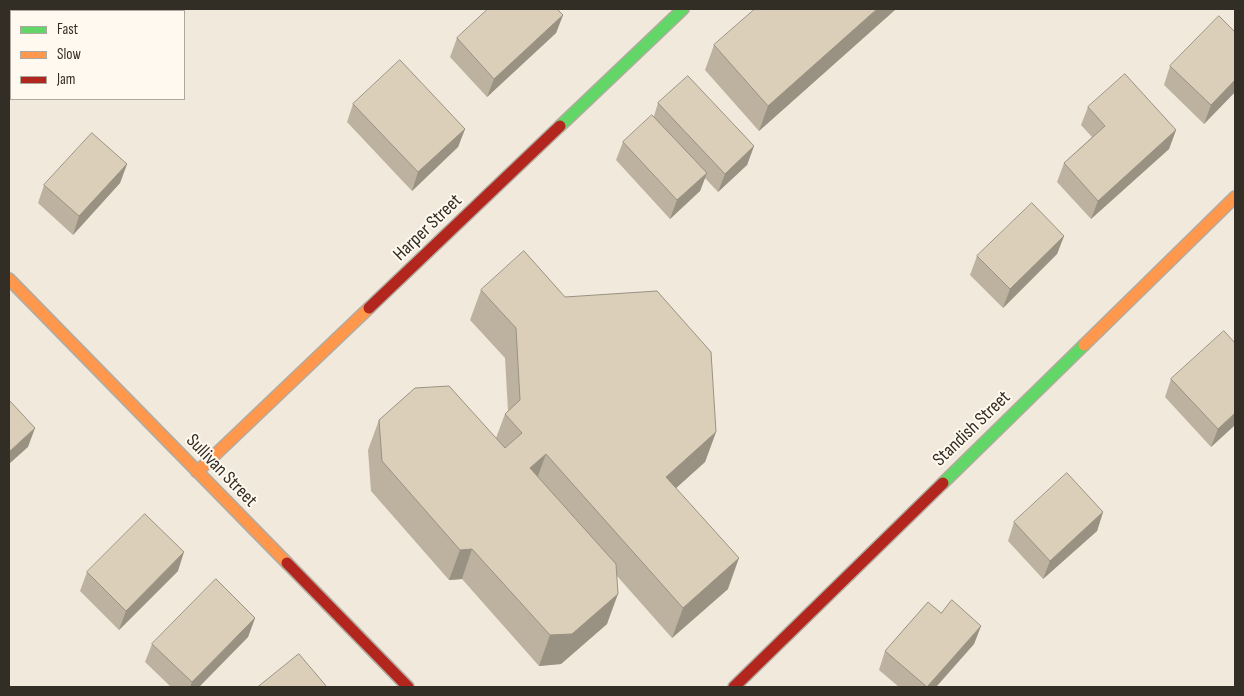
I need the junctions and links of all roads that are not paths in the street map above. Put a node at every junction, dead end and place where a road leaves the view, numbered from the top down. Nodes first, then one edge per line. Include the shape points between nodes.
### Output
1 (683, 9) edge
2 (1235, 197) edge
3 (9, 279) edge
4 (197, 472) junction
5 (408, 687) edge
6 (734, 687) edge

1 - 4 street, Harper Street
2 - 6 street, Standish Street
3 - 4 street, Sullivan Street
4 - 5 street, Sullivan Street

